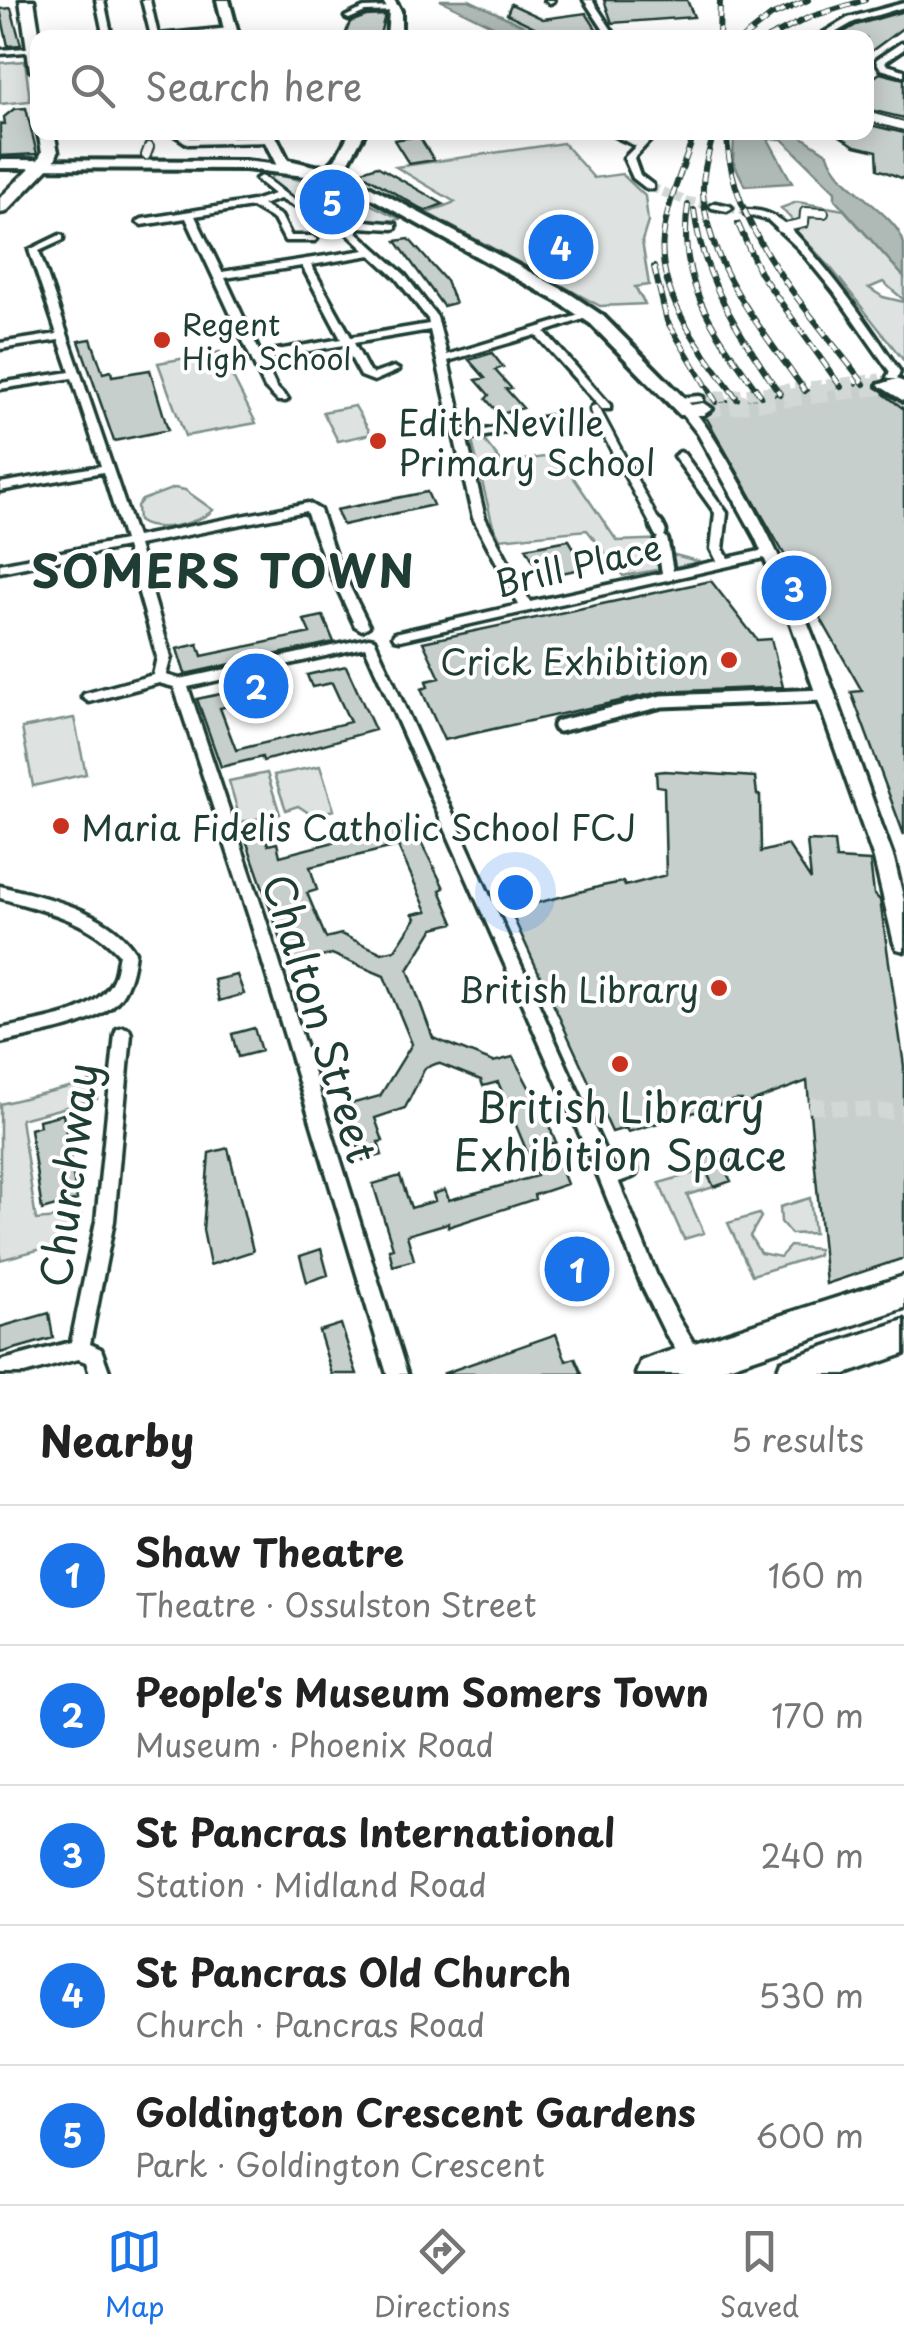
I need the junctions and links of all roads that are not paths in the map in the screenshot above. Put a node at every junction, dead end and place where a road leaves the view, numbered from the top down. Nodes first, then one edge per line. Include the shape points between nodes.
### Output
1 (27, 0) edge
2 (100, 0) edge
3 (146, 0) edge
4 (222, 0) edge
5 (588, 0) edge
6 (391, 4) edge
7 (904, 6) edge
8 (349, 17) dead end
9 (33, 30) edge
10 (106, 30) edge
11 (152, 30) edge
12 (231, 30) edge
13 (393, 30) edge
14 (608, 30) edge
15 (833, 30) edge
16 (904, 44) edge
17 (30, 50) edge
18 (0, 52) edge
19 (904, 73) edge
20 (874, 118) edge
21 (904, 126) edge
22 (48, 140) edge
23 (273, 140) edge
24 (349, 140) edge
25 (629, 140) edge
26 (644, 140) edge
27 (639, 144) junction
28 (46, 162) junction
29 (0, 164) edge
30 (246, 165) junction
31 (312, 171) junction
32 (261, 179) dead end
33 (650, 187) dead end
34 (279, 196) junction
35 (254, 204) junction
36 (715, 206) tunnel mouth
37 (0, 208) edge
38 (728, 208) tunnel mouth
39 (748, 212) tunnel mouth
40 (824, 213) dead end
41 (190, 215) junction
42 (142, 222) dead end
43 (354, 224) junction
44 (393, 226) dead end
45 (782, 228) junction
46 (60, 238) dead end
47 (312, 239) dead end
48 (373, 252) junction
49 (305, 262) junction
50 (219, 276) junction
51 (590, 316) junction
52 (435, 326) junction
53 (540, 333) junction
54 (63, 336) junction
55 (349, 341) junction
56 (0, 346) edge
57 (257, 357) junction
58 (444, 360) junction
59 (394, 370) dead end
60 (76, 374) junction
61 (894, 384) edge
62 (0, 386) edge
63 (282, 399) dead end
64 (692, 405) joint
65 (600, 408) joint
66 (552, 419) dead end
67 (460, 438) junction
68 (680, 456) dead end
69 (108, 468) junction
70 (0, 487) edge
71 (131, 543) junction
72 (770, 553) junction
73 (724, 562) junction
74 (0, 568) edge
75 (668, 574) junction
76 (525, 606) junction
77 (365, 634) junction
78 (400, 636) dead end
79 (159, 678) junction
80 (180, 684) junction
81 (824, 694) junction
82 (90, 697) dead end
83 (560, 726) dead end
84 (0, 892) edge
85 (904, 943) edge
86 (123, 1034) dead end
87 (0, 1036) edge
88 (630, 1170) dead end
89 (608, 1178) junction
90 (904, 1292) edge
91 (904, 1337) edge
92 (79, 1350) junction
93 (689, 1350) junction
94 (0, 1371) edge
95 (100, 1374) edge
96 (397, 1374) edge
97 (654, 1374) edge
98 (794, 1374) edge

1 - 9 highway
2 - 10 street
3 - 11 street
4 - 12 main road
5 - 14 street
6 - 8 street
6 - 13 main road
7 - 15 street
16 - 19 street via 881,59 882,66
17 - 18 street
20 - 21 street
22 - 28 highway
23 - 31 main road
24 - 31 main road
25 - 27 street
26 - 27 street
27 - 33 street via 628,164
28 - 29 main road
28 - 30 main road
28 - 37 highway
30 - 31 main road
30 - 31 main road
31 - 51 main road via 456,238
32 - 34 street
34 - 35 street
34 - 43 street
35 - 41 street
35 - 47 street via 278,218 288,239
36 - 38 street
39 - 45 street
40 - 45 street via 805,212 804,223
41 - 42 street
41 - 50 street
43 - 44 street
43 - 48 street via 352,234
45 - 61 street via 884,353
46 - 54 street via 34,250
48 - 49 street
48 - 52 street via 400,276
49 - 50 street
49 - 55 street
50 - 57 street
51 - 53 street
51 - 64 main road
52 - 55 street
52 - 58 street
53 - 58 street
53 - 65 street
54 - 56 street
54 - 60 street
55 - 57 street
55 - 59 street via 365,374 374,378
57 - 63 street
58 - 67 street
60 - 62 street
60 - 69 street
64 - 72 street
65 - 75 street via 661,536
66 - 67 street
67 - 76 street via 479,518
68 - 73 street via 720,514 717,549
69 - 70 street
69 - 71 street
71 - 74 street
71 - 77 street via 312,509
71 - 79 street via 164,657
72 - 73 street, Brill Place
72 - 81 street
73 - 75 street, Brill Place
75 - 76 street, Brill Place
76 - 78 street, Brill Place
77 - 80 street
77 - 89 street
79 - 80 street
79 - 82 street
80 - 96 street, Chalton Street
81 - 83 street via 662,701
81 - 85 street via 884,859
84 - 87 street via 94,926 127,952 122,984 110,1002
86 - 92 street, Churchway via 105,1222
88 - 89 street
89 - 93 street via 649,1280
90 - 93 highway
91 - 98 highway
92 - 94 street
92 - 95 street via 94,1356
93 - 97 highway

